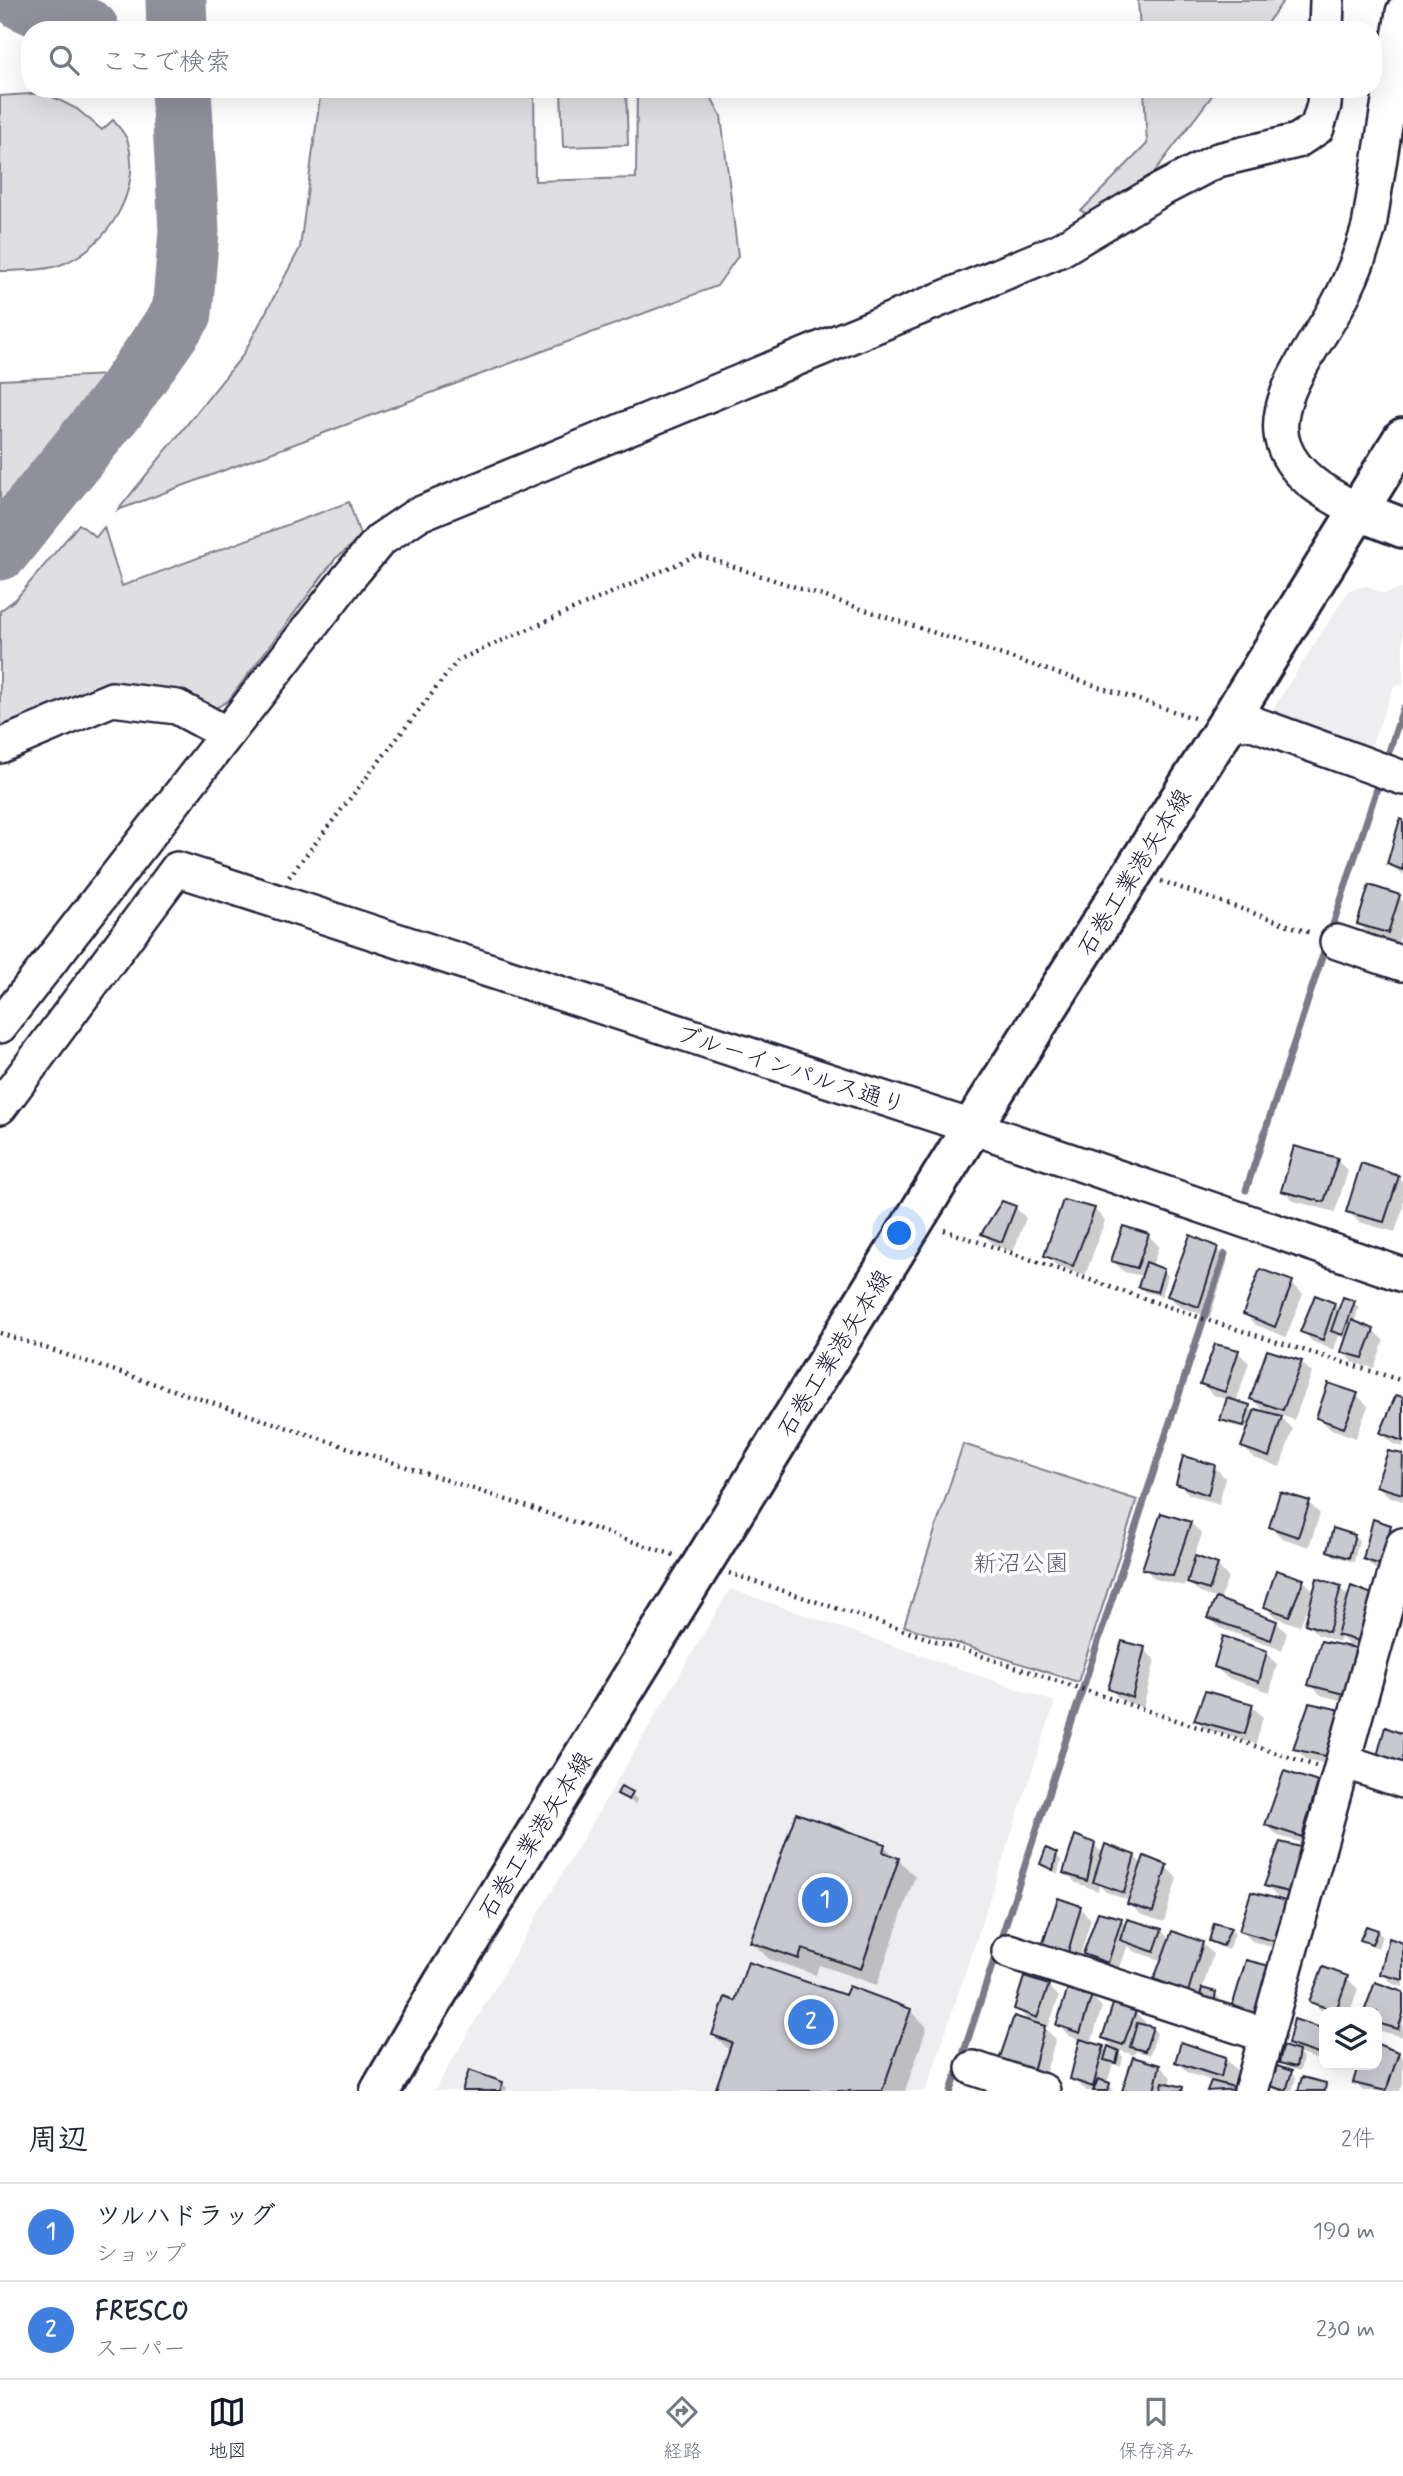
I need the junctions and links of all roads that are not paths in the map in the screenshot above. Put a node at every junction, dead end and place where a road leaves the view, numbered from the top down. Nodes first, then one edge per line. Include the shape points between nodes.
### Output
1 (1327, 0) edge
2 (1403, 12) edge
3 (1326, 21) edge
4 (1324, 98) edge
5 (1403, 438) edge
6 (1359, 511) junction
7 (1403, 528) edge
8 (1229, 721) junction
9 (227, 734) junction
10 (0, 747) edge
11 (1389, 773) edge
12 (1327, 938) road end
13 (1403, 964) edge
14 (0, 1026) edge
15 (0, 1107) edge
16 (972, 1127) junction
17 (1403, 1275) edge
18 (1403, 1545) edge
19 (1341, 1767) junction
20 (1403, 1781) edge
21 (1009, 1951) dead end
22 (1265, 2035) junction
23 (974, 2068) dead end
24 (380, 2091) edge
25 (1043, 2091) edge
26 (1251, 2091) edge

1 - 3 street
2 - 6 street via 1370,227 1338,305 1297,374 1280,424 1284,447 1298,469 1321,491
4 - 9 street via 1317,128 1297,141 1218,160 1060,250 417,515 380,540
5 - 6 main road, 石巻工業港矢本線
6 - 7 main road
6 - 8 main road, 石巻工業港矢本線
8 - 11 street via 1255,723
8 - 16 main road, 石巻工業港矢本線
9 - 10 street via 177,707 112,699
9 - 14 street
12 - 13 street
15 - 16 street, ブルーインパルス通り via 177,869
16 - 17 street, ブルーインパルス通り
16 - 24 main road, 石巻工業港矢本線
18 - 19 street
19 - 20 street
19 - 22 street
21 - 22 street
22 - 26 street
23 - 25 street

